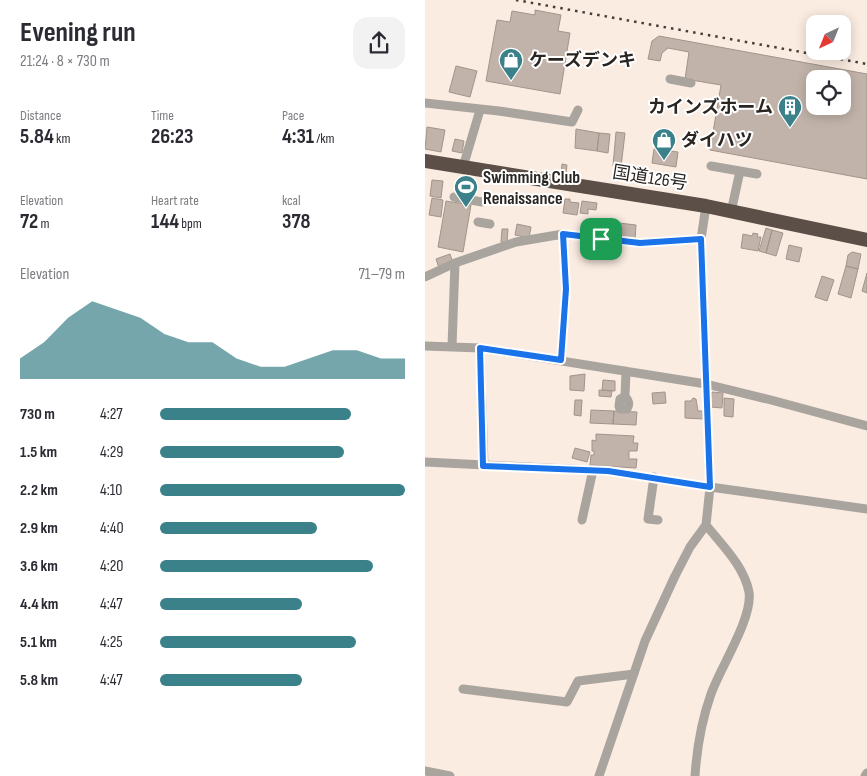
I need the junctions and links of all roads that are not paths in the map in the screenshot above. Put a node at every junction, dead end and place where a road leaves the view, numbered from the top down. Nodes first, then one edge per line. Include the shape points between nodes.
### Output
1 (670, 79) dead end
2 (691, 84) dead end
3 (425, 103) edge
4 (479, 110) junction
5 (578, 110) dead end
6 (425, 161) edge
7 (711, 166) dead end
8 (740, 171) junction
9 (464, 172) junction
10 (757, 174) dead end
11 (454, 197) dead end
12 (482, 202) dead end
13 (706, 206) junction
14 (731, 212) junction
15 (478, 222) dead end
16 (490, 224) dead end
17 (563, 234) junction
18 (701, 239) junction
19 (867, 240) edge
20 (455, 263) junction
21 (425, 277) edge
22 (425, 346) edge
23 (452, 346) junction
24 (480, 348) junction
25 (561, 360) junction
26 (626, 371) junction
27 (706, 384) junction
28 (625, 396) dead end
29 (867, 426) edge
30 (425, 462) edge
31 (483, 466) junction
32 (593, 470) junction
33 (654, 477) junction
34 (710, 487) junction
35 (867, 509) edge
36 (582, 520) dead end
37 (658, 520) dead end
38 (706, 526) junction
39 (634, 674) junction
40 (463, 688) dead end
41 (425, 771) edge
42 (867, 773) edge
43 (450, 776) edge
44 (599, 776) edge
45 (695, 776) edge
46 (865, 776) edge

1 - 2 street
3 - 4 street
4 - 5 street via 572,122
4 - 9 street
6 - 9 highway, 国道126号
7 - 8 street
8 - 10 street
8 - 14 street
9 - 13 highway, 国道126号
11 - 12 street
13 - 14 highway, 国道126号
13 - 18 street
14 - 19 highway, 国道126号
15 - 16 street
17 - 18 street via 640,243
17 - 20 street via 516,242
17 - 25 street via 566,289
18 - 27 street
20 - 21 street
20 - 23 street
22 - 23 street
23 - 24 street
24 - 25 street
24 - 31 street
25 - 26 street
26 - 27 street
26 - 28 street
27 - 29 street
27 - 34 street
30 - 31 street
31 - 32 street
32 - 33 street
32 - 36 street
33 - 34 street
33 - 37 street via 648,519
34 - 35 street
34 - 38 street
38 - 39 street via 690,547 675,576 645,641
38 - 45 street via 742,570 749,592 744,620 711,694 697,743
39 - 40 street via 578,681 567,702
39 - 44 street
41 - 43 street
42 - 46 street

